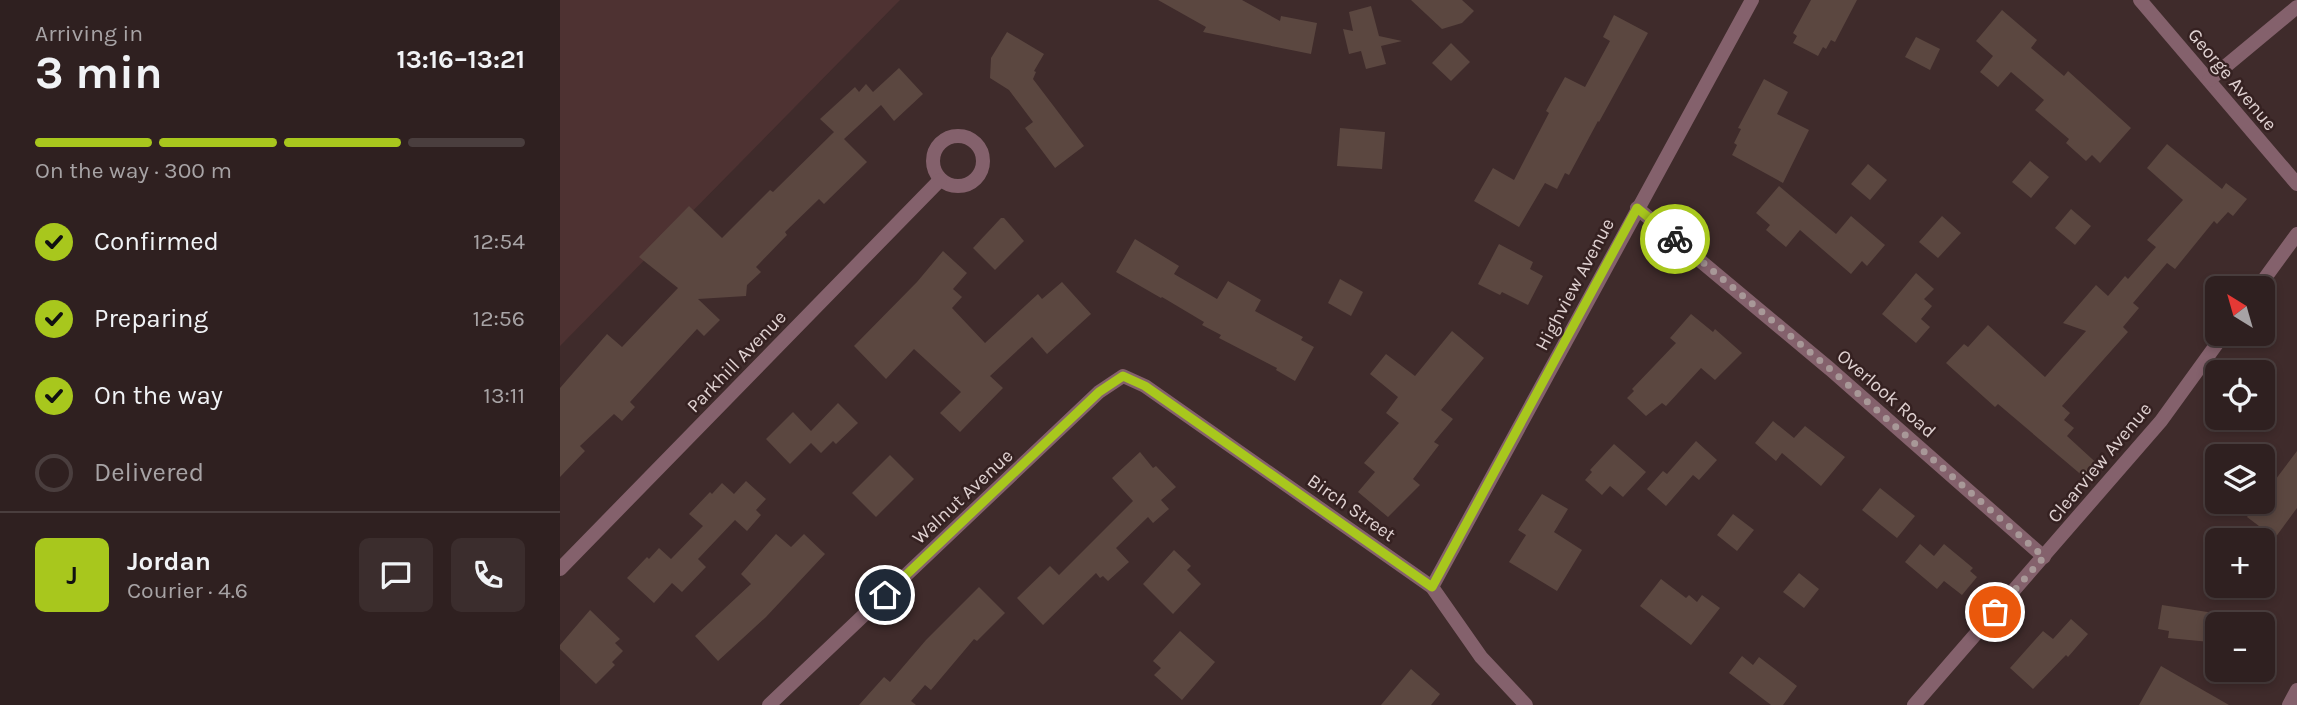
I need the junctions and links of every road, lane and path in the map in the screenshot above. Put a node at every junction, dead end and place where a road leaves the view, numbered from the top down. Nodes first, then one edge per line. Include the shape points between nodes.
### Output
1 (1752, 0) edge
2 (2140, 0) edge
3 (2297, 7) edge
4 (2209, 80) junction
5 (940, 180) dead end
6 (2297, 184) edge
7 (1637, 208) junction
8 (2297, 234) edge
9 (2266, 276) edge
10 (2215, 346) edge
11 (1123, 376) joint
12 (2044, 557) junction
13 (560, 569) edge
14 (1432, 587) junction
15 (2297, 690) edge
16 (769, 705) edge
17 (1527, 705) edge
18 (1914, 705) edge
19 (2289, 705) edge

1 - 7 street, Highview Avenue
2 - 4 street, George Avenue
3 - 4 street
4 - 6 street, George Avenue
5 - 13 street, Parkhill Avenue
7 - 12 street, Overlook Road
7 - 14 street, Highview Avenue
8 - 9 street
10 - 12 street, Clearview Avenue via 2161,421
11 - 14 street, Birch Street via 1167,401
11 - 16 street, Walnut Avenue via 1099,392
12 - 18 street, Clearview Avenue
14 - 17 street, Birch Street via 1481,657
15 - 19 street

